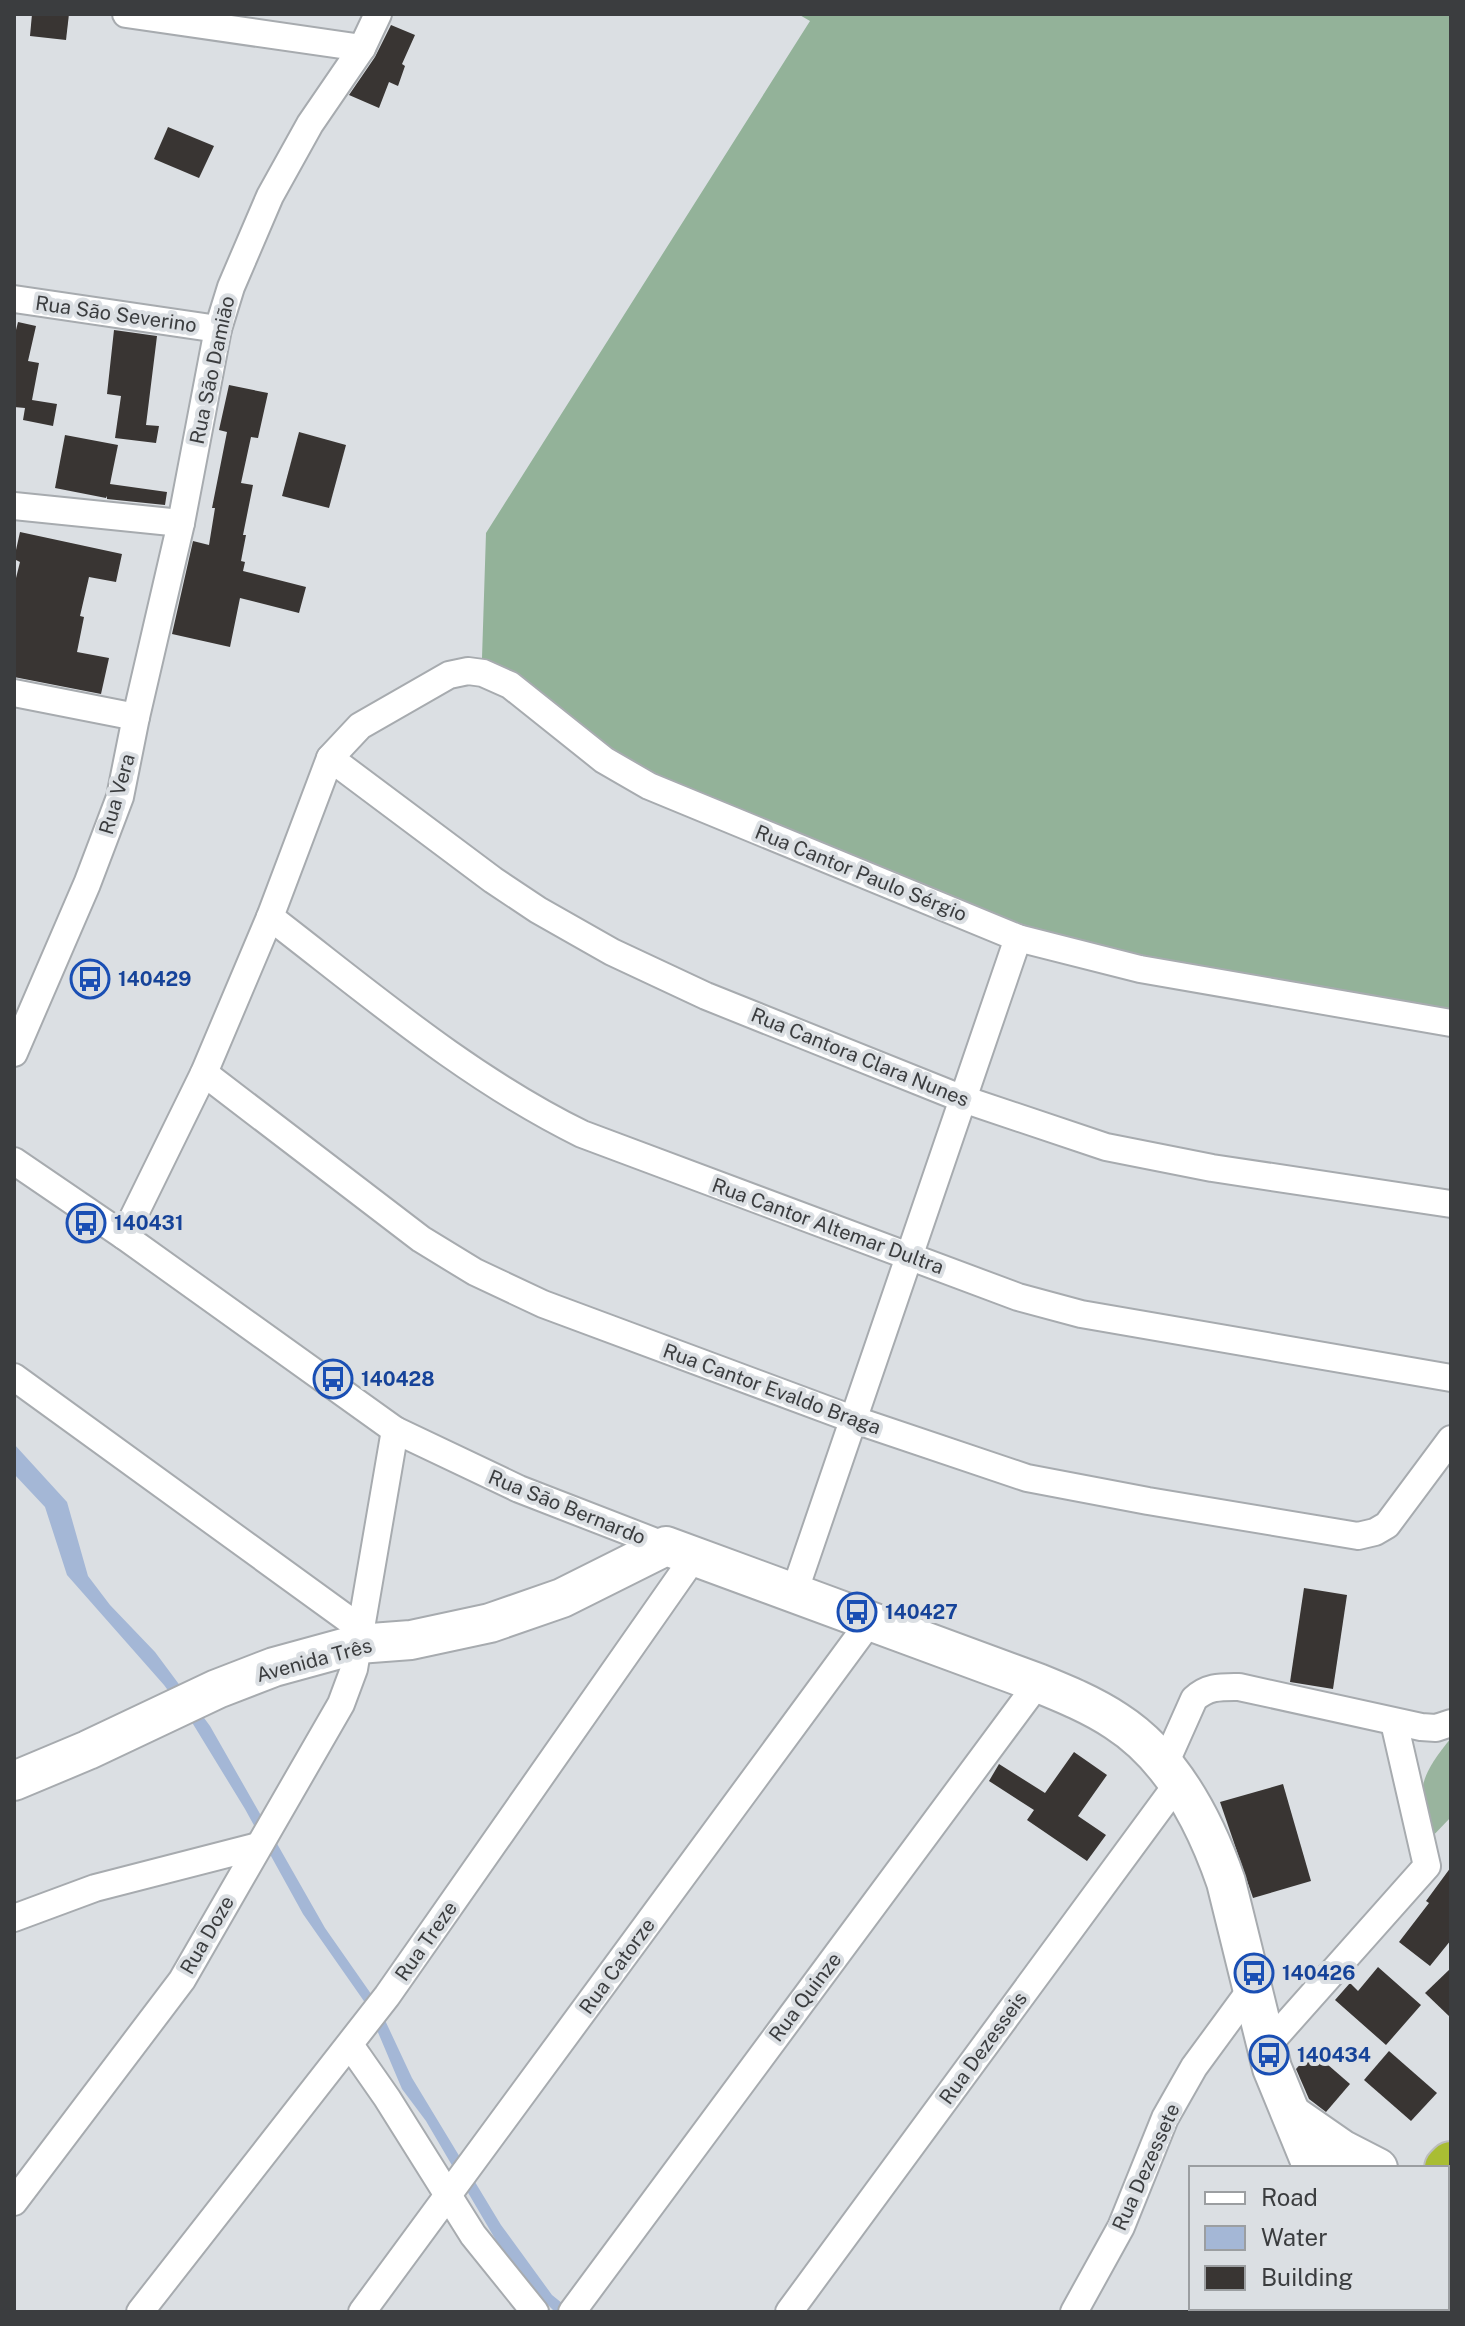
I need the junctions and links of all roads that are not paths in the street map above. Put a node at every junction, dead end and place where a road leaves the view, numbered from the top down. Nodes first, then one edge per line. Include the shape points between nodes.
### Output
1 (126, 14) edge
2 (378, 14) edge
3 (362, 48) junction
4 (14, 299) edge
5 (218, 329) junction
6 (14, 506) edge
7 (181, 523) junction
8 (14, 693) edge
9 (136, 717) junction
10 (330, 758) junction
11 (270, 917) junction
12 (1018, 938) junction
13 (1451, 1023) edge
14 (14, 1053) edge
15 (204, 1073) junction
16 (963, 1099) junction
17 (14, 1161) edge
18 (1451, 1204) edge
19 (124, 1236) junction
20 (909, 1257) junction
21 (14, 1377) edge
22 (1451, 1378) edge
23 (855, 1420) junction
24 (395, 1430) junction
25 (1451, 1439) edge
26 (680, 1552) junction
27 (794, 1593) junction
28 (871, 1620) junction
29 (359, 1636) junction
30 (1038, 1683) junction
31 (1394, 1722) junction
32 (1451, 1723) edge
33 (1172, 1773) junction
34 (14, 1781) edge
35 (258, 1846) junction
36 (16, 1918) edge
37 (1252, 1988) junction
38 (350, 2045) junction
39 (1267, 2046) junction
40 (1294, 2116) junction
41 (1312, 2166) edge
42 (1374, 2166) edge
43 (453, 2190) junction
44 (14, 2202) edge
45 (578, 2304) edge
46 (140, 2312) edge
47 (362, 2312) edge
48 (535, 2312) edge
49 (789, 2312) edge
50 (1074, 2312) edge

1 - 3 street
2 - 3 street, Rua São Damião
3 - 5 street, Rua São Damião via 310,124 270,196
4 - 5 street, Rua São Severino
5 - 7 street, Rua São Damião
6 - 7 street
7 - 9 street, Rua Vera
8 - 9 street
9 - 14 street, Rua Vera via 120,797
10 - 11 street
10 - 12 street, Rua Cantor Paulo Sérgio via 360,726 449,675 483,673 510,685 604,760 649,786
10 - 16 street, Rua Cantora Clara Nunes via 493,880 612,952 706,996
11 - 15 street
11 - 20 street, Rua Cantor Altemar Dultra via 447,1053 538,1113
12 - 13 street, Rua Cantor Paulo Sérgio via 1140,969
12 - 16 street
15 - 19 street
15 - 23 street, Rua Cantor Evaldo Braga via 421,1239 475,1272 543,1304
16 - 18 street, Rua Cantora Clara Nunes via 1106,1147
16 - 20 street
17 - 19 street, Rua São Bernardo
19 - 24 street, Rua São Bernardo
20 - 22 street, Rua Cantor Altemar Dultra via 1081,1314
20 - 23 street
21 - 29 street
23 - 25 street, Rua Cantor Evaldo Braga via 1027,1478 1358,1536 1387,1525
23 - 27 street
24 - 26 street, Rua São Bernardo via 519,1489
24 - 29 street, Rua Doze
26 - 27 street, Rua São Bernardo
26 - 29 street, Avenida Três via 490,1623 411,1640
26 - 38 street, Rua Treze
27 - 28 street, Rua São Bernardo
28 - 30 street, Rua São Bernardo
28 - 43 street, Rua Catorze
29 - 34 street, Avenida Três via 217,1689
29 - 35 street, Rua Doze via 341,1704
30 - 33 street, Rua São Bernardo via 1117,1721
30 - 45 street, Rua Quinze
31 - 32 street, Rua Dezesseis via 1436,1728
31 - 33 street, Rua Dezesseis via 1239,1687 1213,1687 1194,1699
31 - 39 street via 1427,1866
33 - 37 street, Rua São Bernardo via 1218,1857
33 - 49 street, Rua Dezesseis
35 - 36 street via 95,1888
35 - 44 street, Rua Doze via 182,1980
37 - 39 street, Rua São Bernardo
37 - 50 street, Rua Dezessete via 1194,2067 1165,2118 1121,2227
38 - 43 street
38 - 46 street, Rua Treze
39 - 40 street, Rua São Bernardo
40 - 41 street, Rua São Bernardo
40 - 42 street
43 - 47 street, Rua Catorze
43 - 48 street via 473,2235

